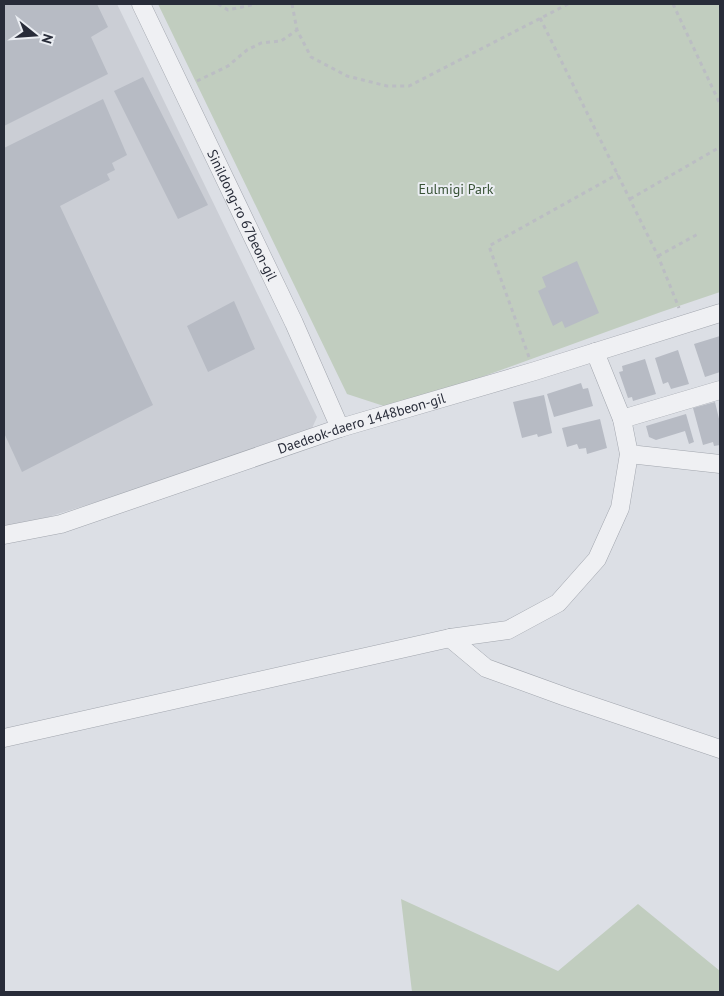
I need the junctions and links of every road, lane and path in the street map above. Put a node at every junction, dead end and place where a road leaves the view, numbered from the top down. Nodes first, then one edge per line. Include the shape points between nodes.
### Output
1 (141, 4) edge
2 (218, 4) edge
3 (256, 4) edge
4 (292, 4) edge
5 (568, 4) edge
6 (673, 4) edge
7 (540, 18) junction
8 (297, 30) junction
9 (197, 81) dead end
10 (720, 104) edge
11 (720, 147) edge
12 (618, 174) junction
13 (630, 199) junction
14 (698, 234) dead end
15 (658, 256) junction
16 (720, 313) edge
17 (685, 324) junction
18 (595, 352) junction
19 (535, 372) junction
20 (720, 390) edge
21 (622, 419) junction
22 (340, 428) junction
23 (629, 454) junction
24 (720, 464) edge
25 (4, 535) edge
26 (450, 638) junction
27 (4, 738) edge
28 (720, 749) edge

1 - 22 street, Sinildong-ro 67beon-gil via 294,324
2 - 3 path via 228,10
4 - 8 path
5 - 7 path
6 - 10 path
7 - 8 path via 409,86 387,86 347,76 311,57
7 - 12 path
8 - 9 path via 281,41 261,43 247,50 228,66
11 - 13 path
12 - 13 path
12 - 19 path via 489,246
13 - 15 path
14 - 15 path
15 - 17 path
16 - 17 street, Daedeok-daero 1448beon-gil
17 - 18 street, Daedeok-daero 1448beon-gil
18 - 19 street, Daedeok-daero 1448beon-gil
18 - 21 street
19 - 22 street, Daedeok-daero 1448beon-gil
20 - 21 street
21 - 23 street
22 - 25 street, Daedeok-daero 1448beon-gil via 61,524
23 - 24 street
23 - 26 street via 620,508 597,559 558,603 508,630
26 - 27 street
26 - 28 street via 486,668

